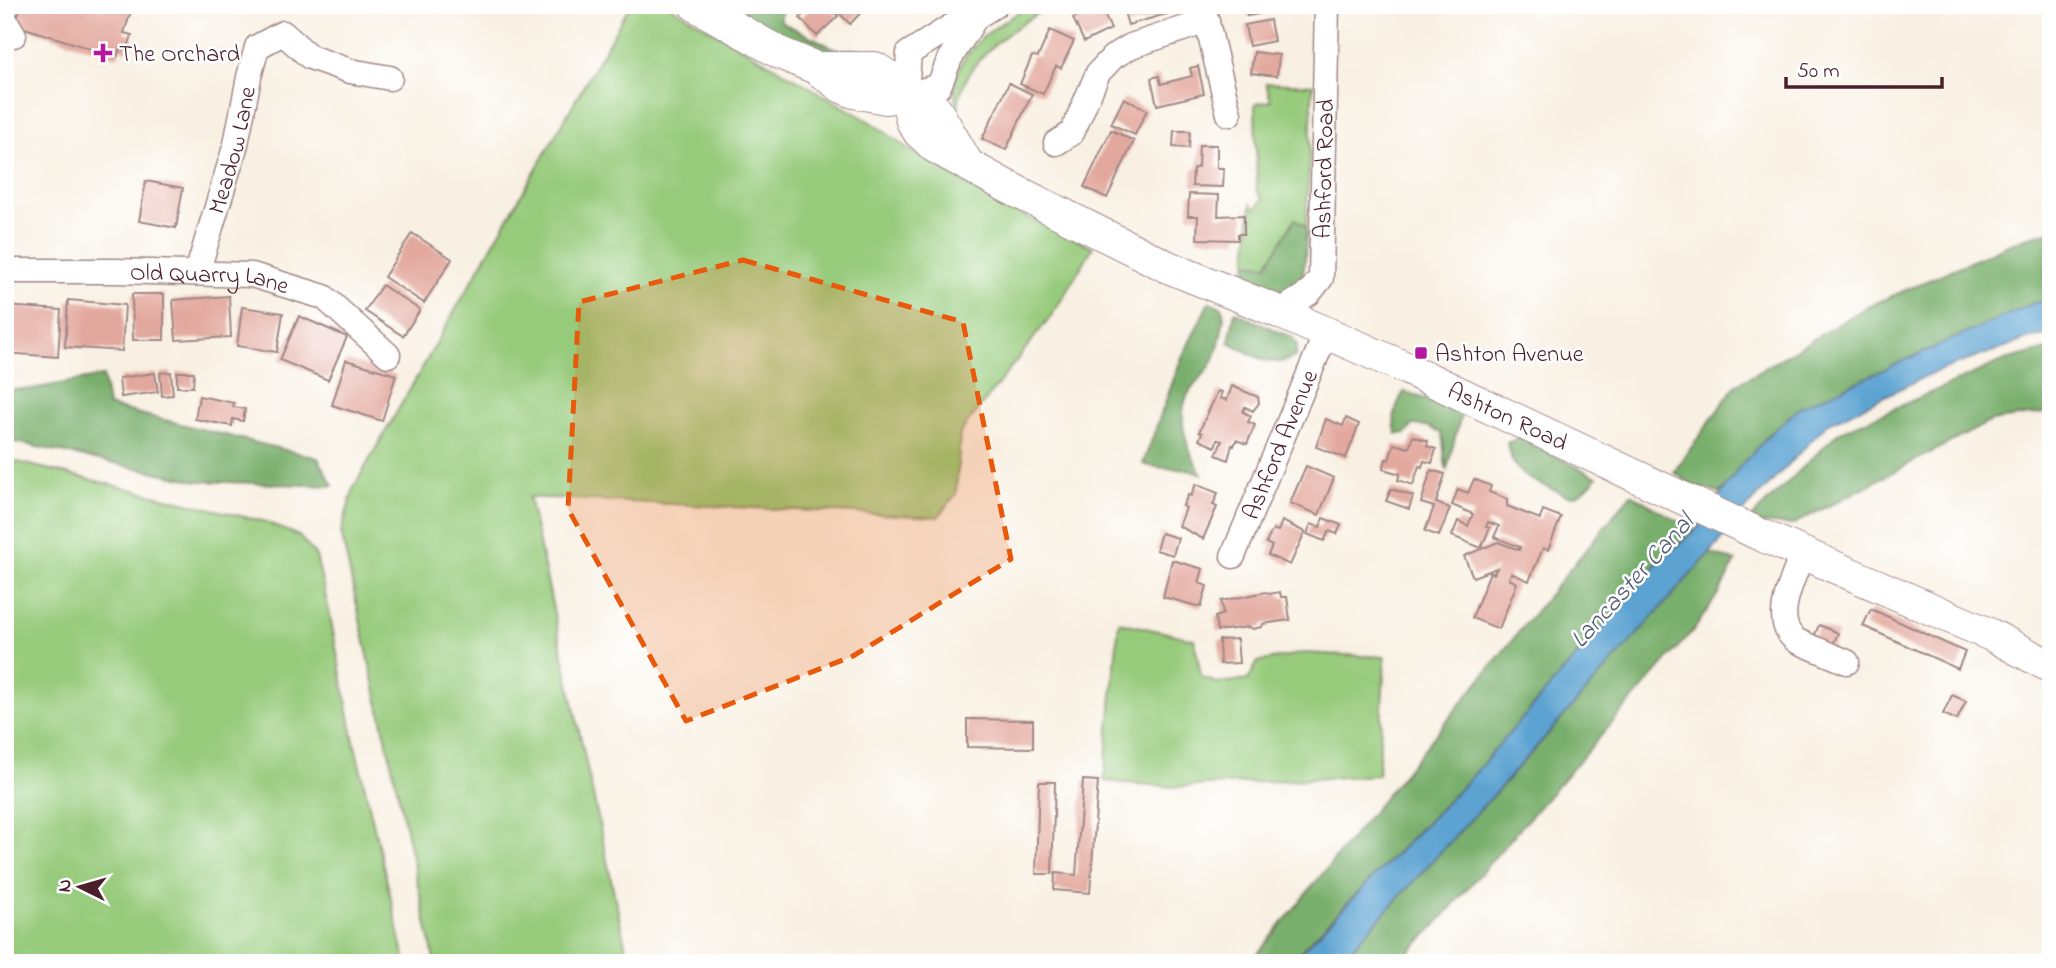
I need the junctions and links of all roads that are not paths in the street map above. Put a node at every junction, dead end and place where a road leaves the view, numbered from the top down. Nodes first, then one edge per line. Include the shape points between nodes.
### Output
1 (695, 5) edge
2 (1327, 5) edge
3 (986, 11) edge
4 (1205, 13) edge
5 (390, 78) dead end
6 (906, 95) junction
7 (1233, 104) dead end
8 (1056, 143) dead end
9 (5, 271) edge
10 (197, 273) junction
11 (1279, 312) junction
12 (1326, 333) junction
13 (388, 355) dead end
14 (1803, 552) junction
15 (1233, 556) dead end
16 (1847, 662) dead end
17 (2051, 667) edge

1 - 6 main road, Ashton Road via 779,53 816,68 876,68
2 - 11 street, Ashford Road via 1321,278 1310,293
3 - 6 street via 950,58 939,86
3 - 6 street via 909,53
4 - 7 street
4 - 8 street via 1113,57 1098,73 1072,133
5 - 10 street, Meadow Lane via 310,57 283,33 257,47 236,144
6 - 11 main road, Ashton Road via 936,110 967,163 1008,187 1168,267
9 - 10 street, Old Quarry Lane
10 - 13 street, Old Quarry Lane via 252,275 324,298
11 - 12 main road, Ashton Road
12 - 14 main road, Ashton Road
12 - 15 street, Ashford Avenue
14 - 16 street via 1785,605 1784,623 1797,642
14 - 17 main road, Ashton Road via 1991,635

